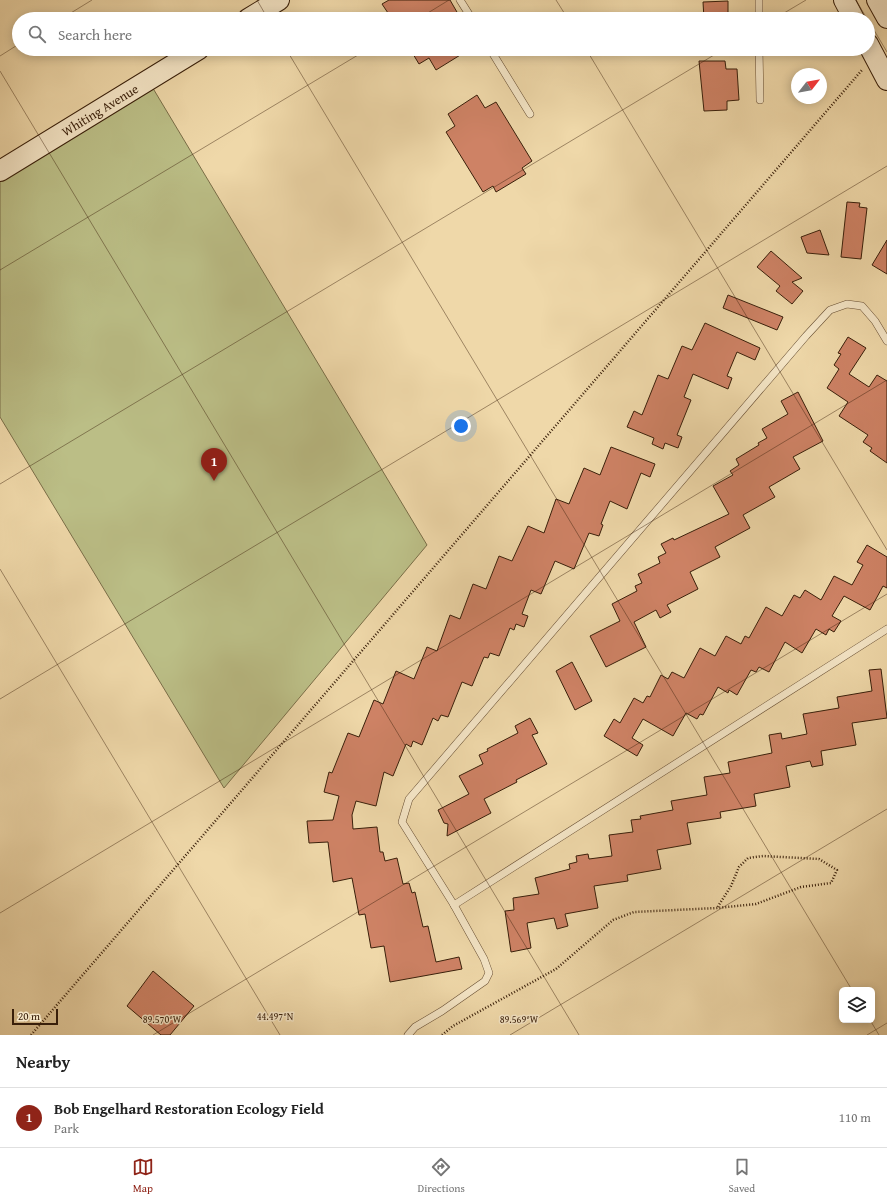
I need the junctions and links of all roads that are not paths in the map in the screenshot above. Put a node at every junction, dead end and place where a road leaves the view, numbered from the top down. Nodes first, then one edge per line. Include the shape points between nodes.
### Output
1 (279, 0) edge
2 (460, 0) edge
3 (759, 0) edge
4 (844, 0) edge
5 (877, 0) edge
6 (259, 12) edge
7 (468, 12) edge
8 (759, 12) edge
9 (850, 12) edge
10 (887, 18) edge
11 (188, 56) edge
12 (494, 56) edge
13 (759, 56) edge
14 (874, 56) edge
15 (887, 80) edge
16 (760, 100) dead end
17 (530, 114) dead end
18 (0, 171) edge
19 (887, 341) edge
20 (887, 629) edge
21 (454, 905) junction
22 (408, 1035) edge

1 - 6 street
2 - 7 lane
3 - 8 lane
4 - 9 street
5 - 10 street
11 - 18 street, Whiting Avenue
12 - 17 lane
13 - 16 lane
14 - 15 street
19 - 21 lane via 862,306 847,304 830,310 409,799 402,822
20 - 21 lane
21 - 22 lane via 489,973 485,981 415,1027

